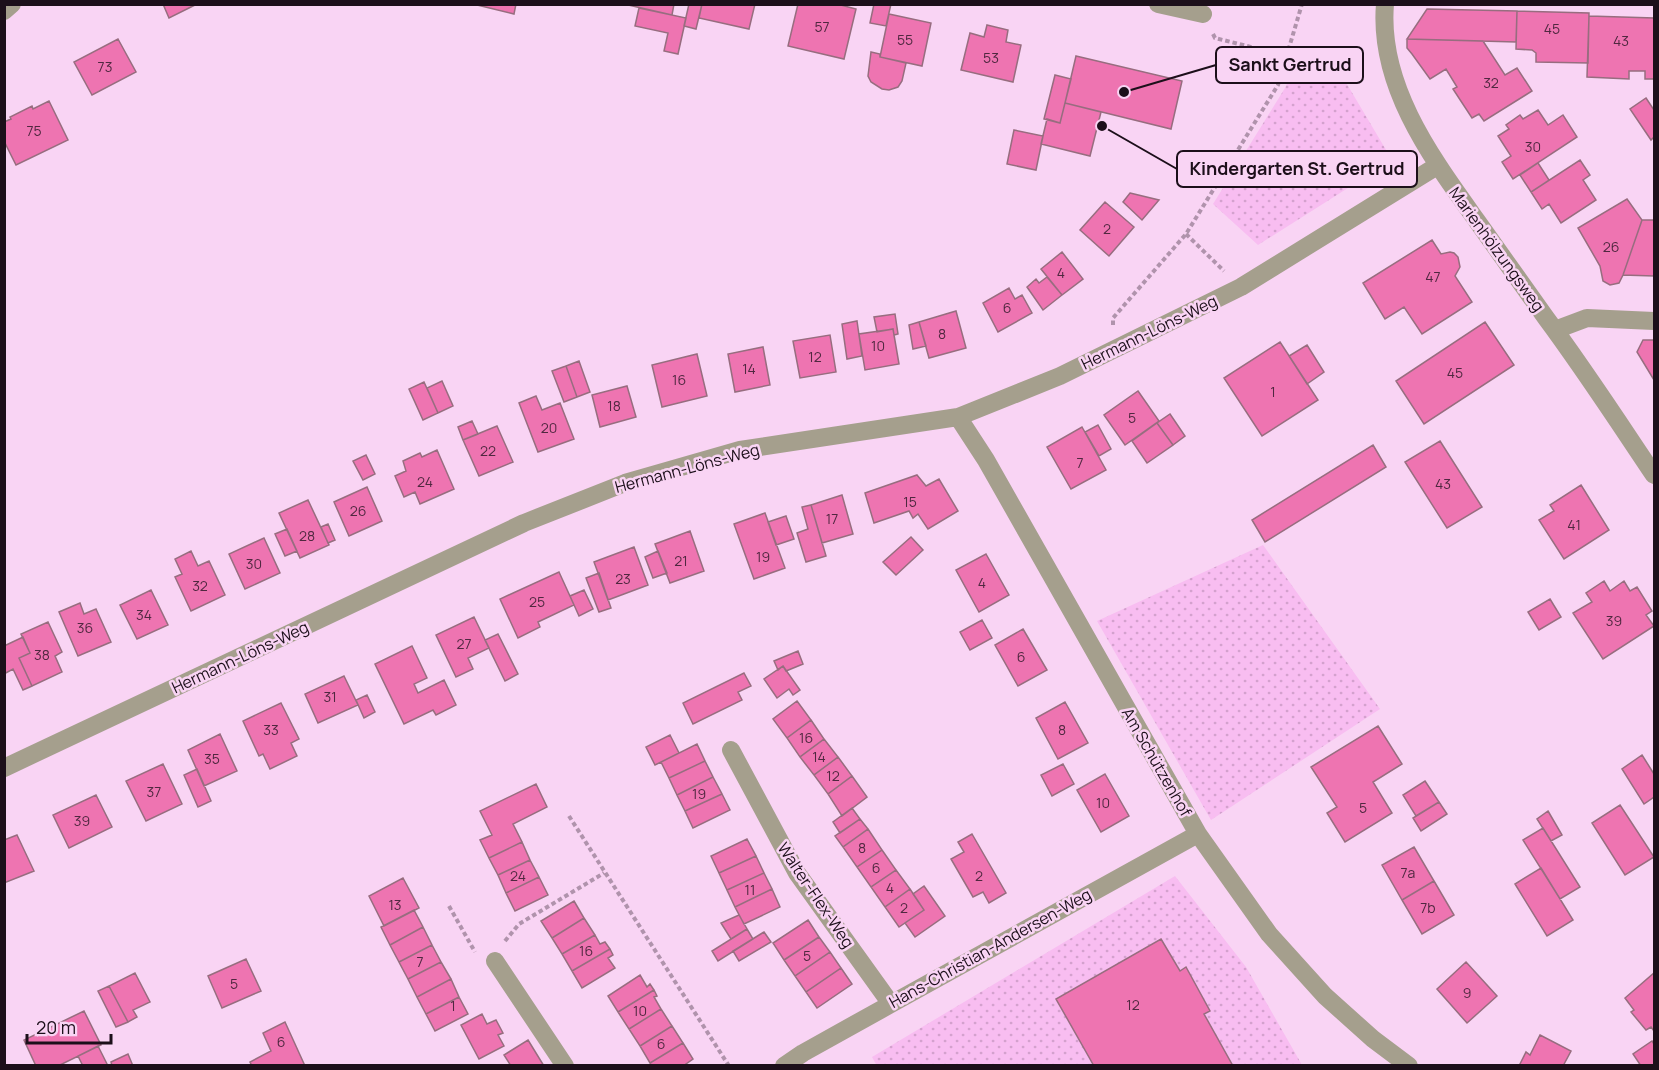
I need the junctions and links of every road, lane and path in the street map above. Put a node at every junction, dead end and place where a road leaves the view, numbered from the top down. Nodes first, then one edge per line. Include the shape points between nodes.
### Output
1 (12, 4) edge
2 (1158, 4) edge
3 (1302, 4) edge
4 (1384, 4) edge
5 (4, 11) edge
6 (1203, 14) joint
7 (1287, 56) junction
8 (1437, 166) junction
9 (1186, 234) junction
10 (1241, 287) junction
11 (1654, 321) edge
12 (1555, 330) junction
13 (1111, 351) junction
14 (958, 417) junction
15 (1654, 475) edge
16 (730, 750) dead end
17 (4, 768) edge
18 (568, 816) dead end
19 (1198, 834) junction
20 (604, 873) junction
21 (449, 906) dead end
22 (513, 931) dead end
23 (495, 961) joint
24 (891, 1004) junction
25 (565, 1065) edge
26 (729, 1065) edge
27 (784, 1065) edge
28 (1409, 1065) edge

1 - 5 street
2 - 6 street
3 - 7 path
4 - 8 street, Marienhölzungsweg via 1383,25 1390,66 1405,107
6 - 7 path via 1215,38
7 - 9 path via 1278,85
8 - 10 street, Hermann-Löns-Weg
8 - 12 street, Marienhölzungsweg
9 - 10 path
9 - 13 path via 1113,318
10 - 13 street, Hermann-Löns-Weg
11 - 12 street via 1587,318
12 - 15 street, Marienhölzungsweg
13 - 14 street, Hermann-Löns-Weg
14 - 17 street, Hermann-Löns-Weg via 740,450 625,483 524,523
14 - 19 street, Am Schützenhof
16 - 24 street, Walter-Flex-Weg via 797,873
18 - 20 path
19 - 24 street, Hans-Christian-Andersen-Weg
19 - 28 street, Am Schützenhof via 1269,934 1324,996
20 - 22 path
20 - 26 path
21 - 23 path via 478,958
23 - 25 street
24 - 27 street, Hans-Christian-Andersen-Weg

